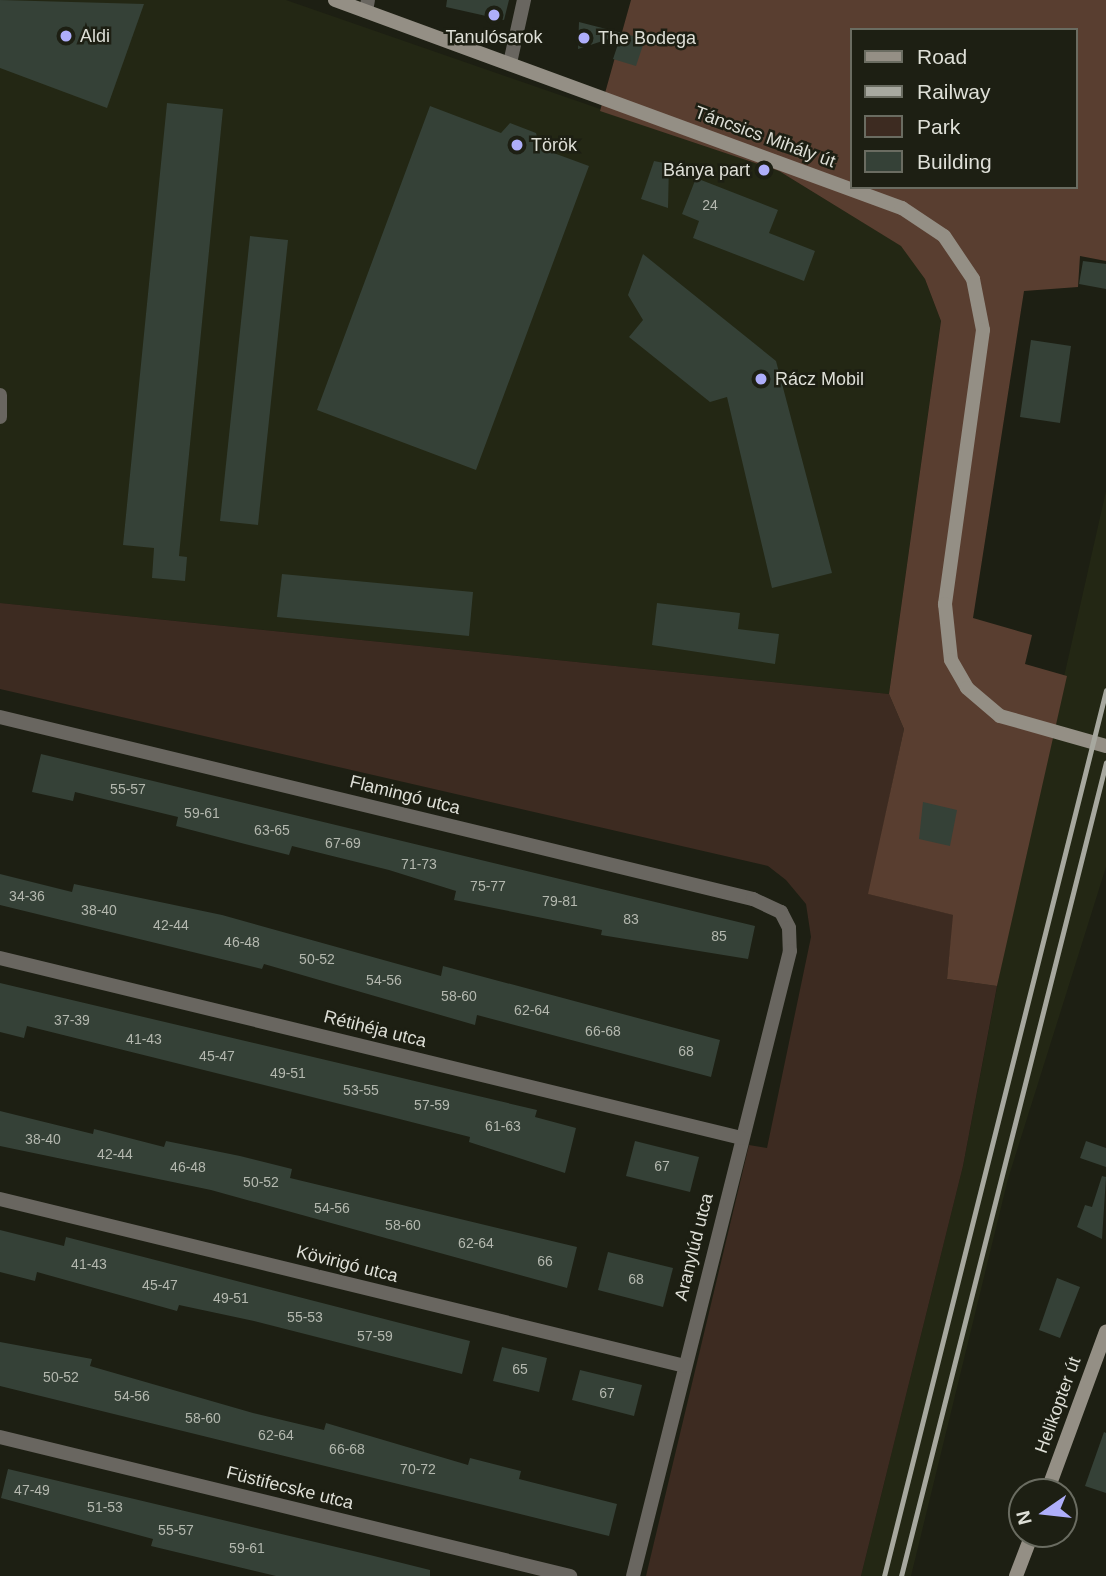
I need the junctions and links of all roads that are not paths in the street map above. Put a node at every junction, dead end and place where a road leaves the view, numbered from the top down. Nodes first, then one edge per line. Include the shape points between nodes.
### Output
1 (335, 0) edge
2 (524, 0) edge
3 (367, 6) edge
4 (510, 63) junction
5 (850, 189) edge
6 (851, 189) edge
7 (0, 395) edge
8 (0, 417) edge
9 (0, 717) edge
10 (1106, 746) edge
11 (789, 928) joint
12 (0, 958) edge
13 (741, 1139) junction
14 (0, 1199) edge
15 (1106, 1332) edge
16 (685, 1366) junction
17 (0, 1437) edge
18 (1052, 1478) edge
19 (1027, 1548) edge
20 (570, 1576) edge
21 (633, 1576) edge
22 (1016, 1576) edge

1 - 3 street, Táncsics Mihály út
2 - 4 street
3 - 4 street, Táncsics Mihály út
4 - 5 street, Táncsics Mihály út
6 - 10 street, Táncsics Mihály út via 902,208 954,247 976,288 983,330 945,604 951,660 967,688 1000,716
7 - 8 street
9 - 11 street, Flamingó utca via 753,899 781,912
11 - 13 street, Aranylúd utca via 790,951
12 - 13 street, Rétihéja utca
13 - 16 street, Aranylúd utca
14 - 16 street, Kövirigó utca
15 - 18 street, Helikopter út
16 - 21 street, Aranylúd utca
17 - 20 street, Füstifecske utca
19 - 22 street

